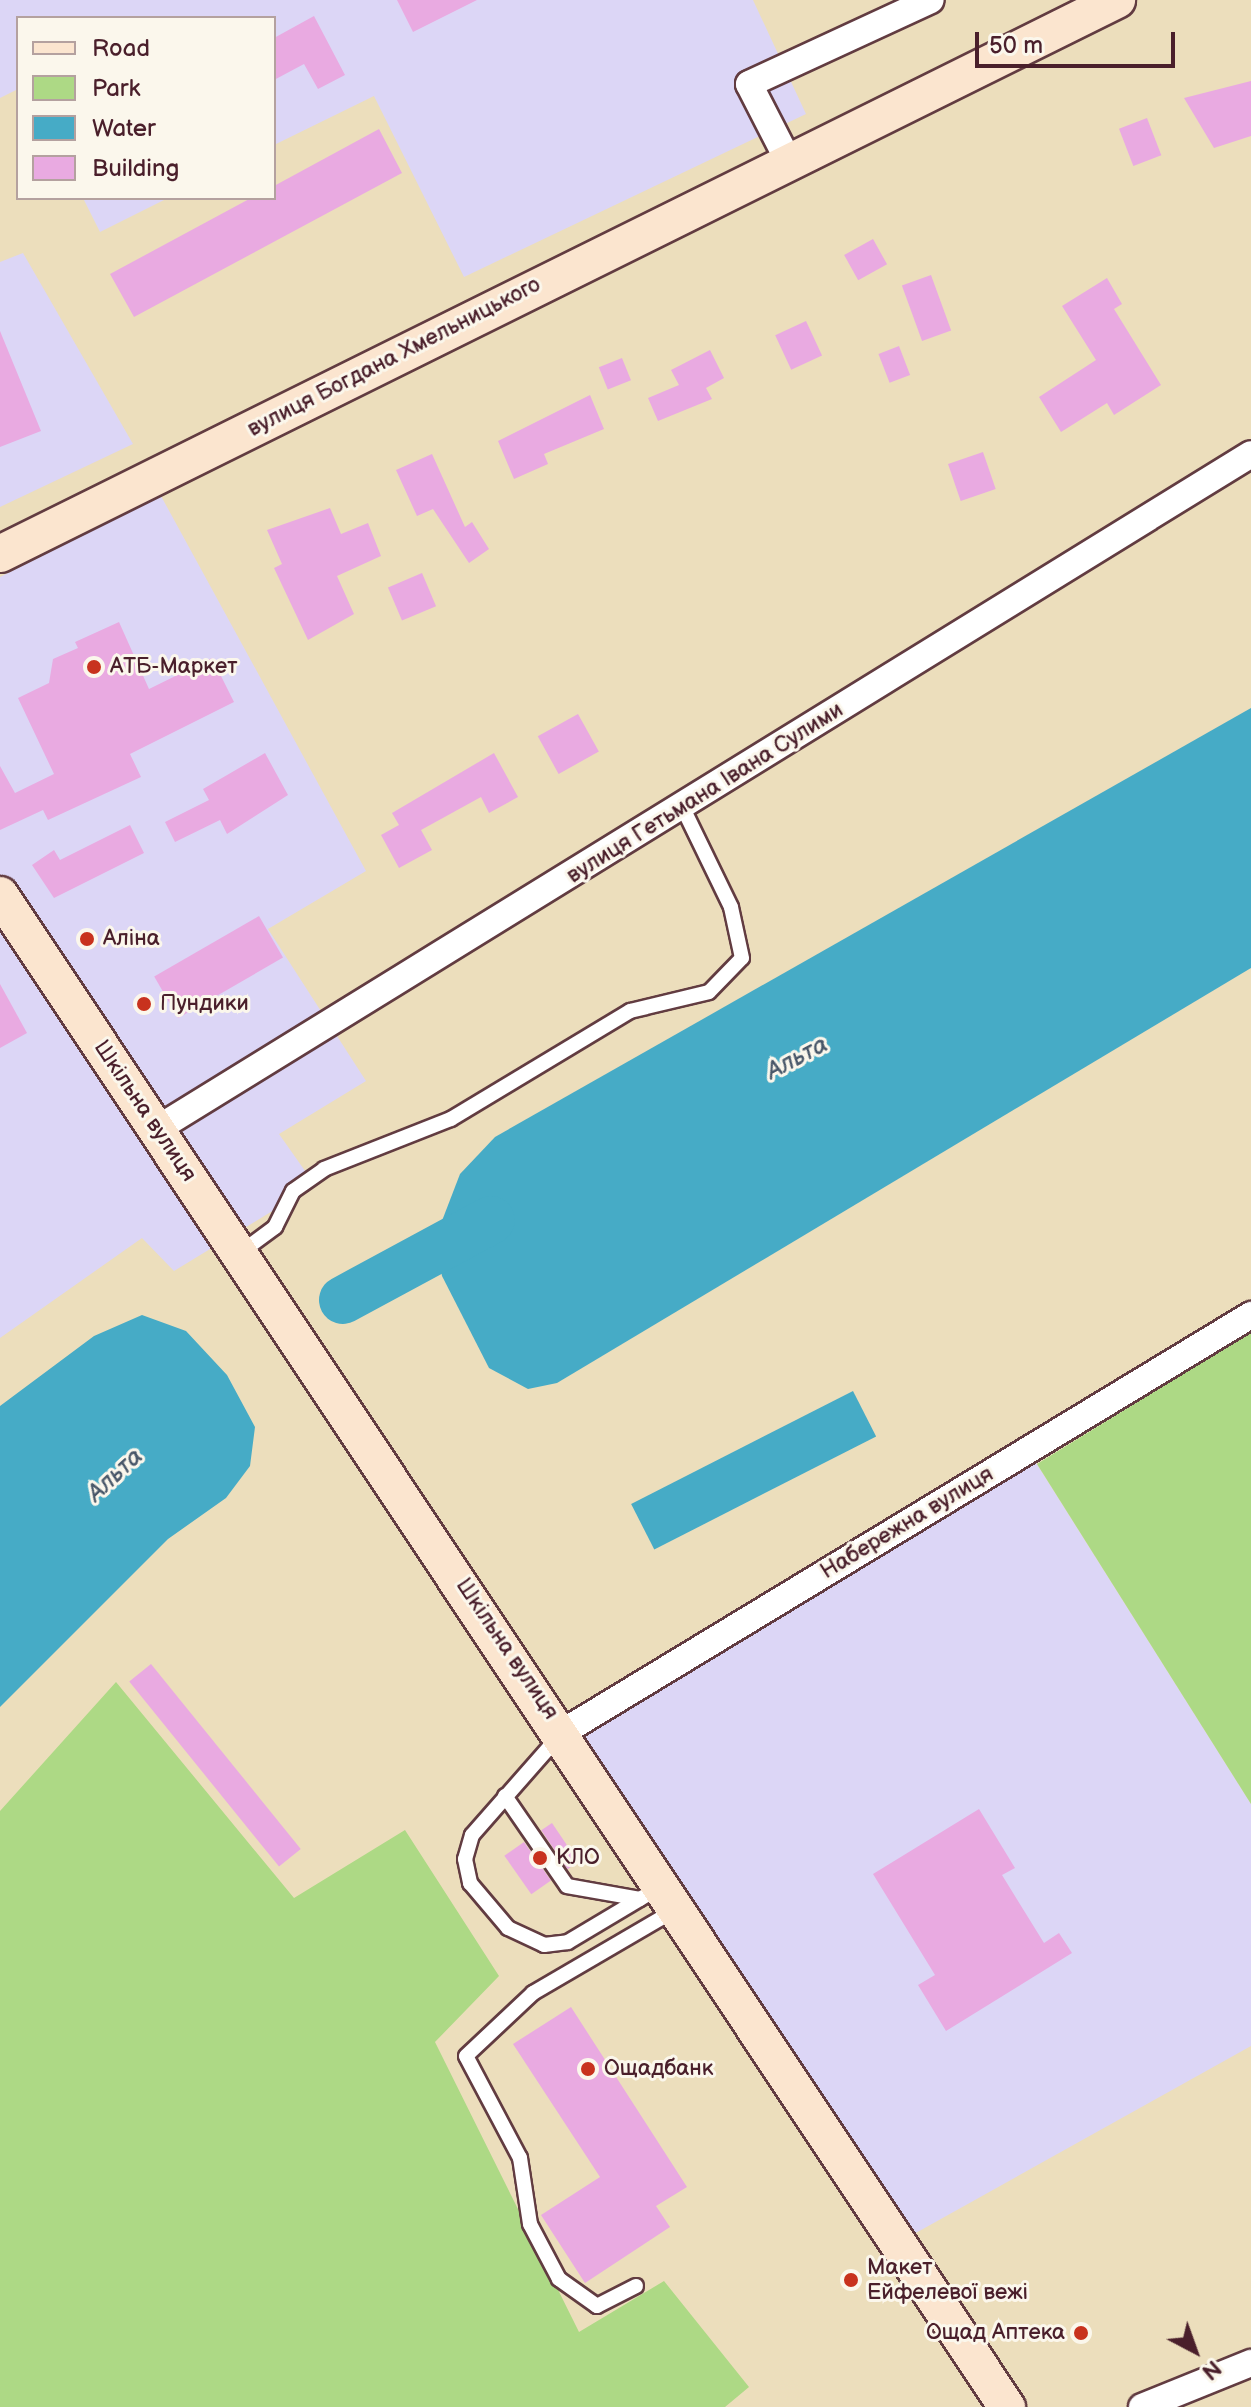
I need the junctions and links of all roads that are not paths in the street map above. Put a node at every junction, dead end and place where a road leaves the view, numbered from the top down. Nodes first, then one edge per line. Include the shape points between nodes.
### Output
1 (931, 0) edge
2 (1117, 0) edge
3 (788, 160) junction
4 (1251, 454) edge
5 (0, 554) edge
6 (683, 808) junction
7 (0, 895) edge
8 (157, 1129) junction
9 (239, 1254) junction
10 (1251, 1315) edge
11 (563, 1732) junction
12 (505, 1796) junction
13 (661, 1897) junction
14 (636, 2286) dead end
15 (1251, 2363) edge
16 (1007, 2407) edge
17 (1142, 2407) edge

1 - 3 street via 749,84
2 - 3 main road, вулиця Богдана Хмельницького
3 - 5 main road, вулиця Богдана Хмельницького
4 - 6 street, вулиця Гетьмана Івана Сулими
6 - 8 street, вулиця Гетьмана Івана Сулими
6 - 9 lane via 731,907 742,958 709,992 630,1011 451,1119 324,1169 293,1191 275,1227
7 - 8 main road, Шкільна вулиця
8 - 9 main road, Шкільна вулиця
9 - 11 main road, Шкільна вулиця
10 - 11 street, Набережна вулиця
11 - 12 lane
11 - 13 main road, Шкільна вулиця
12 - 13 lane via 567,1886
12 - 13 lane via 472,1835 464,1869 514,1933 558,1945
13 - 14 lane via 533,1993 466,2056 520,2158 530,2224 559,2279 597,2306
13 - 16 main road, Шкільна вулиця
15 - 17 street

